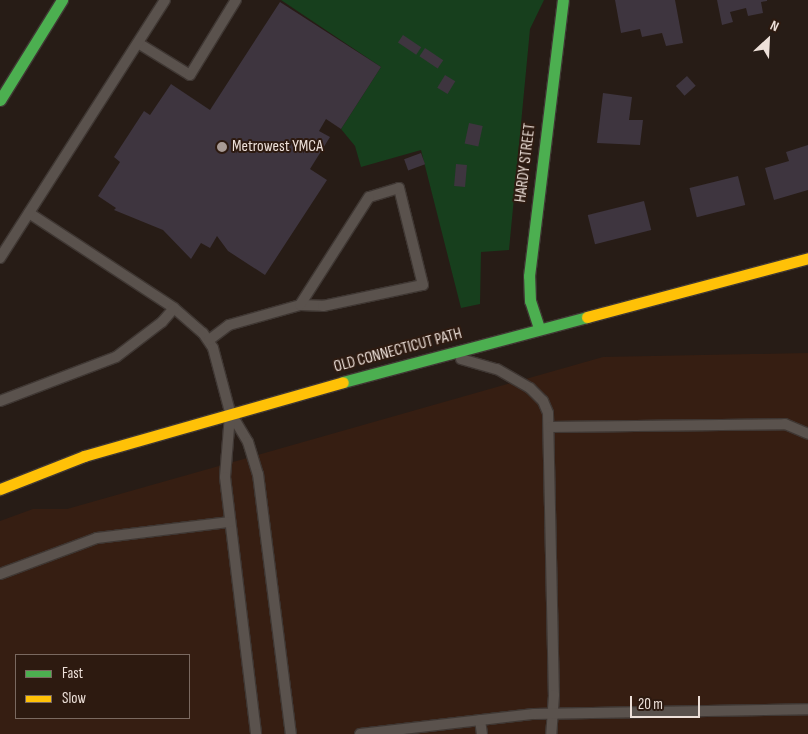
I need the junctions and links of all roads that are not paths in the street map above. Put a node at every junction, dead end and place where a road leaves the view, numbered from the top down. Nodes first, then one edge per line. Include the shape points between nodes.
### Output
1 (62, 0) edge
2 (165, 0) edge
3 (236, 0) edge
4 (563, 0) edge
5 (138, 43) junction
6 (0, 100) edge
7 (29, 213) junction
8 (0, 258) edge
9 (808, 260) edge
10 (300, 305) junction
11 (174, 308) junction
12 (539, 328) junction
13 (208, 340) junction
14 (446, 355) junction
15 (0, 401) edge
16 (230, 412) junction
17 (550, 428) junction
18 (808, 434) edge
19 (0, 489) edge
20 (230, 522) junction
21 (0, 574) edge
22 (808, 709) edge
23 (553, 713) junction
24 (480, 720) junction
25 (256, 734) edge
26 (291, 734) edge
27 (360, 734) edge
28 (482, 734) edge
29 (551, 734) edge

1 - 6 main road
2 - 5 lane
3 - 5 lane via 190,75
4 - 12 main road, HARDY STREET via 529,276 530,301
5 - 7 lane
7 - 8 lane
7 - 11 lane
9 - 12 main road, OLD CONNECTICUT PATH
10 - 10 lane via 323,306 423,285 399,188 369,197
10 - 13 lane via 228,325
11 - 13 lane
11 - 15 lane via 162,322 121,354
12 - 14 main road, OLD CONNECTICUT PATH
13 - 16 lane via 217,357
14 - 16 main road, OLD CONNECTICUT PATH
14 - 17 lane via 497,370 530,388 543,402
16 - 19 main road, OLD CONNECTICUT PATH via 103,450
16 - 20 lane via 225,462
16 - 26 lane via 248,442 258,474
17 - 18 lane via 785,424
17 - 23 lane
20 - 21 lane via 97,538
20 - 25 lane
22 - 23 lane
23 - 24 lane
23 - 29 lane
24 - 27 lane
24 - 28 lane

